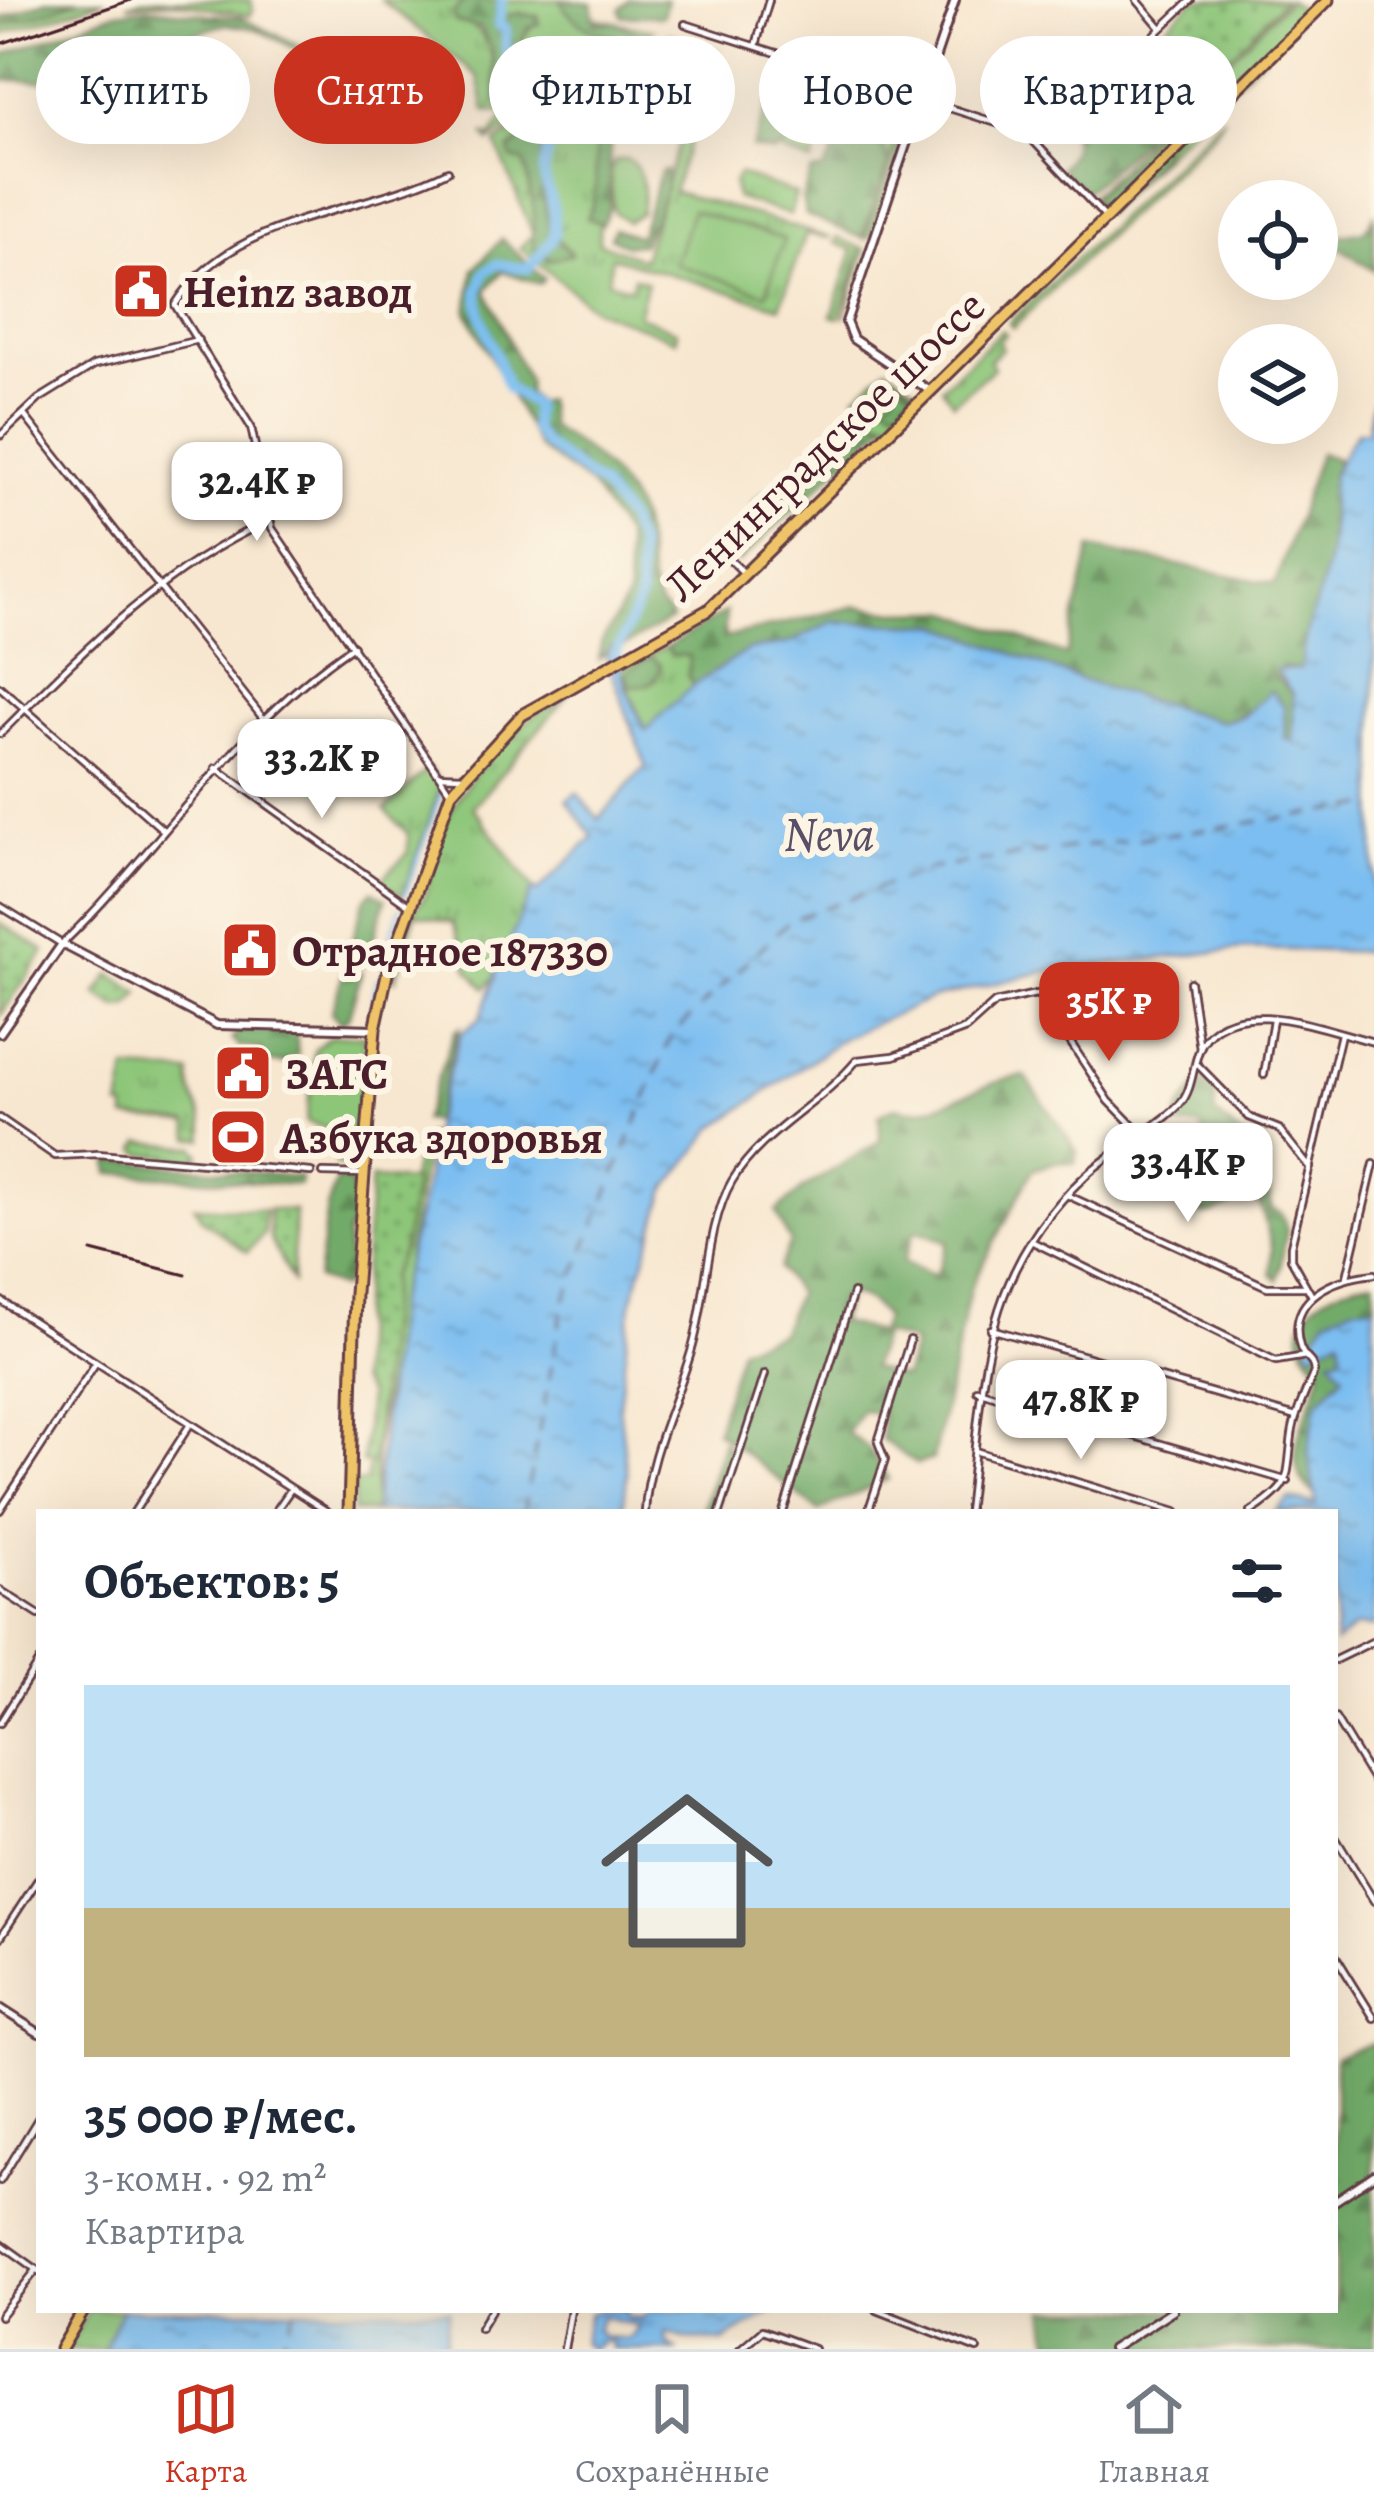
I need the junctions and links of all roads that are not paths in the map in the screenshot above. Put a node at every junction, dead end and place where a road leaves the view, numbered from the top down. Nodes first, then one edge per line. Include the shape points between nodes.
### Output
1 (770, 0) edge
2 (955, 0) edge
3 (1137, 0) edge
4 (1191, 0) edge
5 (1328, 0) edge
6 (685, 24) dead end
7 (1161, 28) junction
8 (943, 36) edge
9 (1153, 36) edge
10 (756, 46) junction
11 (759, 47) edge
12 (907, 144) edge
13 (1037, 144) edge
14 (448, 171) dead end
15 (1107, 219) junction
16 (198, 340) junction
17 (930, 392) junction
18 (24, 415) junction
19 (0, 436) edge
20 (268, 521) junction
21 (723, 554) dead end
22 (745, 574) junction
23 (158, 585) junction
24 (353, 646) junction
25 (0, 687) edge
26 (24, 710) junction
27 (262, 717) junction
28 (0, 734) edge
29 (216, 768) junction
30 (465, 775) junction
31 (440, 776) junction
32 (451, 793) junction
33 (162, 830) junction
34 (0, 906) edge
35 (410, 906) junction
36 (62, 944) junction
37 (1190, 982) dead end
38 (1273, 1019) junction
39 (375, 1030) junction
40 (0, 1033) edge
41 (1340, 1034) junction
42 (1374, 1042) edge
43 (1200, 1048) junction
44 (1196, 1063) junction
45 (1264, 1076) dead end
46 (0, 1118) edge
47 (1139, 1132) junction
48 (1374, 1165) edge
49 (1310, 1168) junction
50 (310, 1172) dead end
51 (323, 1172) dead end
52 (363, 1174) junction
53 (1067, 1195) junction
54 (1031, 1241) junction
55 (1374, 1274) edge
56 (1347, 1277) junction
57 (1305, 1286) junction
58 (853, 1293) dead end
59 (1312, 1296) junction
60 (0, 1300) edge
61 (991, 1329) junction
62 (910, 1340) dead end
63 (1306, 1356) junction
64 (95, 1363) junction
65 (764, 1374) dead end
66 (977, 1390) junction
67 (1296, 1417) junction
68 (189, 1425) junction
69 (975, 1450) junction
70 (1288, 1480) junction
71 (291, 1489) junction
72 (136, 1509) edge
73 (277, 1509) edge
74 (323, 1509) edge
75 (349, 1509) edge
76 (645, 1509) edge
77 (721, 1509) edge
78 (784, 1509) edge
79 (869, 1509) edge
80 (968, 1509) edge
81 (1166, 1509) edge
82 (1254, 1509) edge
83 (0, 1510) edge
84 (0, 1590) edge
85 (36, 1614) edge
86 (1374, 1641) edge
87 (1338, 1659) edge
88 (36, 1666) edge
89 (0, 1723) edge
90 (1338, 1723) edge
91 (1374, 1782) edge
92 (1338, 1842) edge
93 (36, 1883) edge
94 (1374, 1901) edge
95 (0, 1938) edge
96 (1338, 1959) edge
97 (0, 2008) edge
98 (1374, 2018) edge
99 (36, 2031) edge
100 (36, 2122) edge
101 (1374, 2175) edge
102 (0, 2181) edge
103 (1338, 2195) edge
104 (0, 2243) edge
105 (36, 2269) edge
106 (36, 2272) edge
107 (82, 2313) edge
108 (489, 2313) edge
109 (570, 2313) edge
110 (885, 2313) edge
111 (1168, 2313) edge
112 (0, 2316) edge
113 (480, 2329) dead end
114 (61, 2349) edge
115 (564, 2349) edge
116 (740, 2349) edge
117 (814, 2349) edge
118 (977, 2349) edge
119 (1112, 2349) edge

1 - 10 street
2 - 8 street
3 - 7 street
4 - 7 street
5 - 15 main road, Ленинградское шоссе
6 - 10 street
7 - 9 street
10 - 11 street
12 - 17 street via 846,327
13 - 15 street
14 - 16 street via 289,224 207,266 175,305
15 - 17 main road, Ленинградское шоссе
16 - 18 street via 94,365
16 - 20 street via 254,434
17 - 22 main road, Ленинградское шоссе
18 - 19 street
18 - 23 street
20 - 23 street
20 - 24 street
21 - 22 street
22 - 30 main road, Ленинградское шоссе via 707,610 522,715
23 - 26 street
23 - 27 street
24 - 27 street
24 - 31 street
25 - 26 street
26 - 28 street
26 - 33 street
27 - 29 street
29 - 33 street
29 - 35 street
30 - 31 street
30 - 32 main road, Ленинградское шоссе
31 - 32 street
32 - 35 main road, Ленинградское шоссе
33 - 36 street
34 - 36 street
35 - 39 main road, Ленинградское шоссе
36 - 39 street via 217,1025
36 - 40 street
37 - 43 street
38 - 41 street
38 - 43 street via 1238,1019
38 - 45 street
39 - 52 main road, Ленинградское шоссе
41 - 42 street
41 - 49 street
43 - 44 street
44 - 47 street via 1180,1106
44 - 49 street via 1249,1117 1279,1130
46 - 50 street via 63,1158
47 - 53 street
47 - 76 street via 1109,1101 1052,1003 1036,994 995,1003 966,1029 857,1060 830,1094 763,1139 729,1185
48 - 56 street
49 - 57 street via 1291,1246
51 - 52 street
52 - 75 main road, Ленинградское шоссе
53 - 54 street
53 - 57 street via 1268,1287
54 - 61 street
54 - 63 street via 1276,1361
55 - 56 street
56 - 59 street
57 - 59 street
58 - 78 street
59 - 63 street via 1301,1319
60 - 64 street
61 - 66 street
61 - 67 street
62 - 79 street via 878,1442 885,1460
63 - 67 street via 1315,1372
64 - 68 street
64 - 83 street
65 - 77 street
66 - 69 street
66 - 70 street
67 - 70 street
68 - 71 street
68 - 72 street
69 - 80 street
69 - 81 street
70 - 82 street
71 - 73 street
71 - 74 street
84 - 85 street
86 - 87 street
88 - 89 street
90 - 91 street
92 - 94 street
93 - 95 street
96 - 98 street
97 - 99 street
100 - 102 street
101 - 103 street
104 - 105 street
106 - 112 street
107 - 114 main road
108 - 113 street
109 - 115 street
110 - 118 street
111 - 119 street
116 - 117 street via 762,2330

